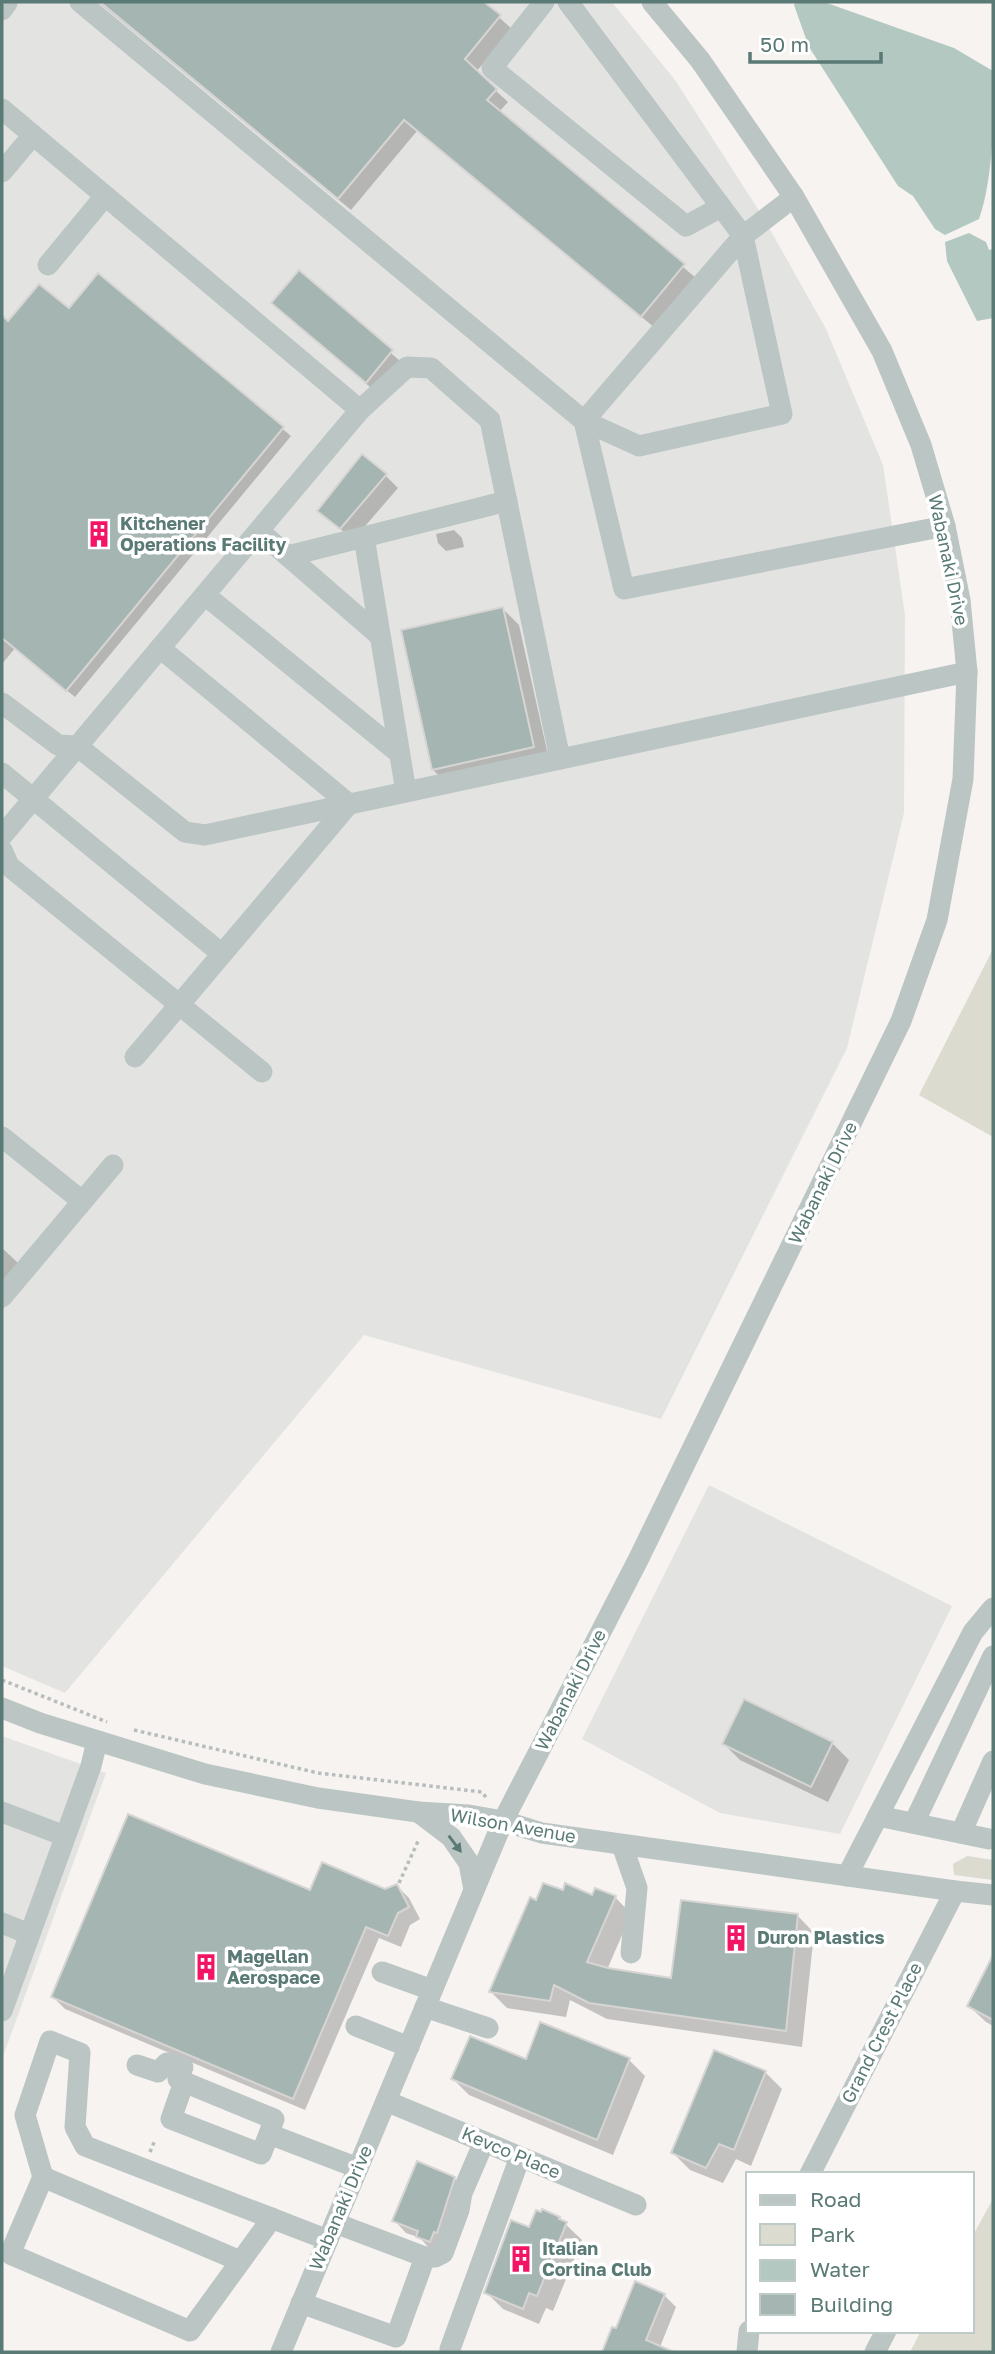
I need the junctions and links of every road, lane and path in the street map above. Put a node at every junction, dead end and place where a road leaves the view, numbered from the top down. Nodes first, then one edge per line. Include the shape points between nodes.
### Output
1 (5, 2) edge
2 (80, 2) edge
3 (544, 2) edge
4 (568, 2) edge
5 (652, 2) edge
6 (2, 10) edge
7 (2, 109) edge
8 (33, 135) junction
9 (2, 172) edge
10 (106, 196) junction
11 (794, 197) junction
12 (721, 207) junction
13 (743, 236) junction
14 (48, 265) dead end
15 (360, 410) junction
16 (584, 421) junction
17 (507, 501) junction
18 (945, 526) junction
19 (258, 531) junction
20 (364, 537) junction
21 (288, 556) junction
22 (205, 595) junction
23 (380, 636) junction
24 (160, 648) junction
25 (967, 672) junction
26 (2, 703) edge
27 (77, 746) junction
28 (399, 753) junction
29 (560, 759) junction
30 (2, 773) edge
31 (406, 792) junction
32 (33, 799) junction
33 (349, 804) junction
34 (2, 836) edge
35 (2, 850) edge
36 (222, 954) junction
37 (179, 1004) junction
38 (135, 1057) dead end
39 (262, 1072) dead end
40 (2, 1136) edge
41 (113, 1164) dead end
42 (82, 1201) junction
43 (2, 1297) edge
44 (993, 1608) edge
45 (973, 1632) junction
46 (993, 1640) edge
47 (993, 1656) edge
48 (2, 1680) edge
49 (2, 1708) edge
50 (115, 1725) dead end
51 (127, 1728) dead end
52 (97, 1741) junction
53 (993, 1761) edge
54 (482, 1792) dead end
55 (2, 1812) edge
56 (418, 1812) junction
57 (878, 1816) junction
58 (503, 1821) junction
59 (914, 1823) junction
60 (961, 1833) junction
61 (65, 1836) junction
62 (419, 1839) dead end
63 (989, 1839) dead end
64 (622, 1844) junction
65 (847, 1876) junction
66 (399, 1883) dead end
67 (474, 1890) junction
68 (955, 1891) junction
69 (993, 1895) edge
70 (2, 1923) edge
71 (29, 1934) junction
72 (631, 1952) dead end
73 (382, 1972) dead end
74 (429, 1999) junction
75 (2, 2011) edge
76 (356, 2026) dead end
77 (488, 2028) dead end
78 (409, 2047) junction
79 (137, 2065) dead end
80 (184, 2082) junction
81 (386, 2101) junction
82 (269, 2134) junction
83 (484, 2141) junction
84 (520, 2157) junction
85 (358, 2168) junction
86 (811, 2172) edge
87 (43, 2177) junction
88 (636, 2205) dead end
89 (272, 2218) junction
90 (331, 2231) junction
91 (425, 2257) junction
92 (240, 2261) junction
93 (301, 2303) junction
94 (749, 2333) edge
95 (885, 2333) edge
96 (450, 2348) dead end
97 (285, 2351) edge
98 (747, 2352) edge
99 (875, 2352) edge

1 - 6 street
2 - 16 street
3 - 12 street via 492,68 686,226
4 - 12 street
5 - 11 street, Wabanaki Drive via 700,60
7 - 8 street
8 - 9 street
8 - 10 street
10 - 14 street
10 - 15 street
11 - 13 street
11 - 18 street, Wabanaki Drive via 882,351 921,445
12 - 13 street
13 - 16 street
13 - 16 street via 782,414 639,446
15 - 17 street via 407,367 431,368 490,420
15 - 19 street
16 - 18 street via 624,589
17 - 20 street
17 - 29 street
18 - 25 street, Wabanaki Drive via 960,600
19 - 21 street
19 - 22 street
20 - 21 street
20 - 23 street
21 - 23 street
22 - 24 street
22 - 28 street
23 - 28 street
24 - 27 street
24 - 33 street
25 - 29 street
25 - 58 street, Wabanaki Drive via 963,779 937,919 901,1021 660,1515
26 - 27 street via 58,745
27 - 32 street
27 - 33 street via 185,832 205,835
28 - 31 street
29 - 31 street
30 - 32 street
31 - 33 street
32 - 34 street
32 - 36 street
33 - 36 street
35 - 37 street via 9,866
36 - 37 street
37 - 38 street
37 - 39 street
40 - 42 street
41 - 42 street
42 - 43 street
44 - 45 street
45 - 46 street
45 - 57 street
47 - 59 street
48 - 50 path
49 - 52 street, Wilson Avenue
51 - 54 path via 318,1773
52 - 56 street, Wilson Avenue via 217,1777
52 - 61 street
53 - 60 street
55 - 61 street
56 - 58 street, Wilson Avenue
56 -> 67 street via 452,1837 469,1863
57 - 59 street
57 - 65 street
58 - 64 street, Wilson Avenue via 542,1833
58 - 67 street, Wabanaki Drive
59 - 60 street
60 - 63 street
61 - 71 street
62 - 66 path
64 - 65 street, Wilson Avenue
64 - 72 street via 637,1888
65 - 68 street, Wilson Avenue
67 - 74 street, Wabanaki Drive
68 - 69 street, Wilson Avenue
68 - 86 street, Grand Crest Place
70 - 71 street
71 - 75 street
73 - 74 street
74 - 77 street
74 - 78 street, Wabanaki Drive
76 - 78 street
78 - 81 street, Wabanaki Drive
79 - 80 street via 158,2072 167,2063 183,2067 178,2080
80 - 82 street via 274,2119
80 - 82 street via 171,2119 261,2154
81 - 83 street, Kevco Place
81 - 85 street, Wabanaki Drive
82 - 85 street
83 - 84 street, Kevco Place
83 - 91 street via 443,2253
84 - 88 street, Kevco Place
84 - 96 street
85 - 90 street, Wabanaki Drive
87 - 89 street via 25,2115 50,2041 80,2053 75,2127 85,2146
87 - 92 street
87 - 92 street via 10,2254 190,2331
89 - 90 street
89 - 92 street
90 - 91 street
90 - 93 street, Wabanaki Drive
91 - 93 street via 396,2337
93 - 97 street, Wabanaki Drive
94 - 98 street
95 - 99 street

